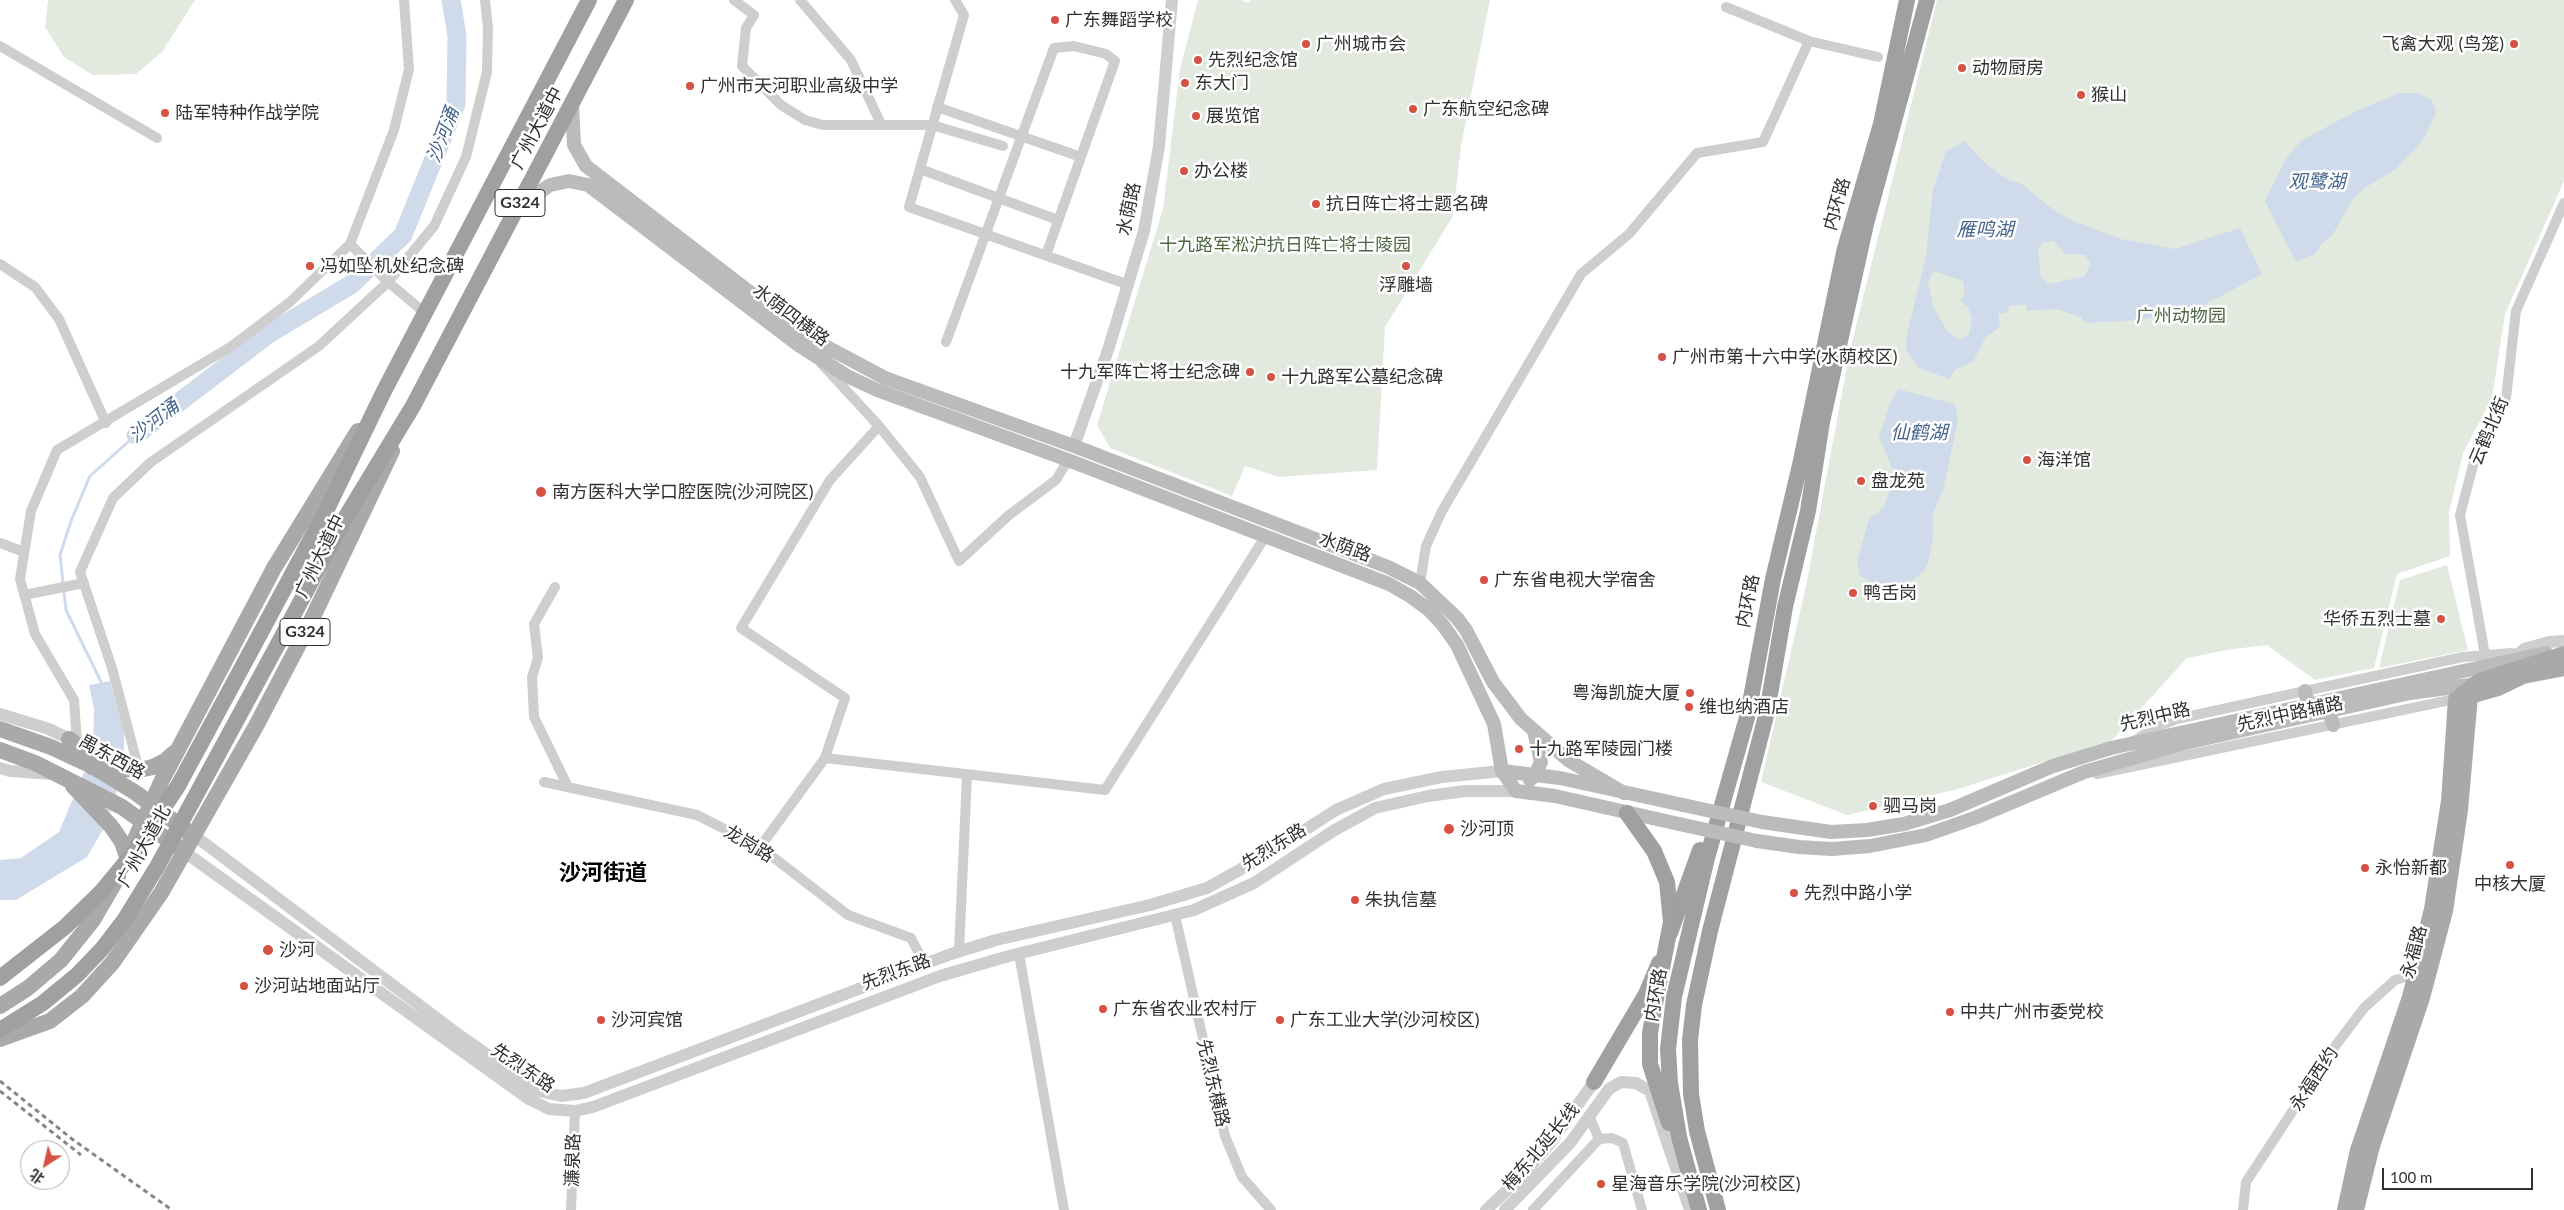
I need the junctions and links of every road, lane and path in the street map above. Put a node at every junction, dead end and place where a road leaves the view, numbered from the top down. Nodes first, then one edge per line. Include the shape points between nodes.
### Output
1 (404, 0) edge
2 (485, 0) edge
3 (589, 0) edge
4 (626, 0) edge
5 (734, 0) edge
6 (800, 0) edge
7 (955, 0) edge
8 (1172, 0) edge
9 (1907, 0) edge
10 (1927, 0) edge
11 (1726, 7) dead end
12 (1808, 41) junction
13 (0, 46) edge
14 (1878, 57) dead end
15 (572, 104) junction
16 (937, 107) junction
17 (881, 124) junction
18 (932, 125) junction
19 (1022, 136) junction
20 (157, 138) dead end
21 (1003, 146) dead end
22 (1081, 157) junction
23 (920, 169) junction
24 (998, 198) junction
25 (2564, 203) edge
26 (518, 206) junction
27 (1058, 220) junction
28 (987, 234) junction
29 (350, 244) junction
30 (1046, 255) junction
31 (0, 264) edge
32 (388, 282) junction
33 (1129, 285) junction
34 (424, 313) junction
35 (946, 342) dead end
36 (817, 358) junction
37 (384, 391) junction
38 (413, 406) junction
39 (106, 423) junction
40 (879, 426) junction
41 (1074, 446) junction
42 (1068, 460) junction
43 (1265, 537) junction
44 (0, 543) edge
45 (24, 552) junction
46 (1420, 583) junction
47 (81, 584) junction
48 (554, 587) dead end
49 (24, 595) junction
50 (260, 634) joint
51 (2564, 641) edge
52 (278, 644) joint
53 (2564, 649) edge
54 (2564, 654) edge
55 (2486, 660) junction
56 (2522, 663) junction
57 (2564, 668) edge
58 (1755, 669) junction
59 (2426, 678) junction
60 (2465, 691) junction
61 (2307, 697) junction
62 (2329, 711) junction
63 (0, 714) edge
64 (2333, 725) junction
65 (0, 729) edge
66 (1534, 730) junction
67 (73, 741) junction
68 (180, 746) junction
69 (0, 750) edge
70 (825, 758) junction
71 (98, 764) junction
72 (0, 768) edge
73 (139, 770) junction
74 (1502, 771) junction
75 (62, 775) junction
76 (967, 775) junction
77 (1535, 775) junction
78 (2062, 780) junction
79 (544, 782) dead end
80 (568, 787) junction
81 (1516, 791) junction
82 (86, 793) junction
83 (1624, 793) junction
84 (151, 803) junction
85 (1683, 805) joint
86 (1628, 813) junction
87 (143, 821) junction
88 (1911, 822) junction
89 (195, 836) junction
90 (1915, 837) junction
91 (760, 847) junction
92 (186, 853) junction
93 (128, 857) junction
94 (1175, 915) junction
95 (996, 940) junction
96 (959, 951) junction
97 (1019, 954) junction
98 (1002, 958) junction
99 (924, 963) junction
100 (2416, 974) junction
101 (0, 978) edge
102 (0, 1006) edge
103 (414, 1009) junction
104 (0, 1030) edge
105 (0, 1039) edge
106 (1594, 1082) joint
107 (576, 1111) junction
108 (1589, 1116) junction
109 (1599, 1139) junction
110 (1695, 1208) edge
111 (572, 1210) edge
112 (1064, 1210) edge
113 (1271, 1210) edge
114 (1486, 1210) edge
115 (1505, 1210) edge
116 (1534, 1210) edge
117 (1642, 1210) edge
118 (1718, 1210) edge
119 (2243, 1210) edge
120 (2345, 1210) edge
121 (2356, 1210) edge

1 - 29 street via 409,69 394,130
2 - 32 street via 487,72 466,157 434,226
3 - 34 highway, 广州大道中 / G324
4 - 15 highway, 广州大道中 / G324
5 - 17 street via 754,15 746,28 742,66 781,105 805,120 823,125
6 - 17 street via 851,60
7 - 16 street via 964,14
8 - 33 street, 水荫路 via 1155,180
9 - 58 highway, 内环路 via 1880,124 1844,252
10 - 118 highway, 内环路 via 1866,224 1822,422 1808,511 1767,712 1710,930 1694,1005 1690,1040 1691,1094 1697,1131
11 - 12 street
12 - 14 street
12 - 46 street via 1763,142 1697,152 1629,234 1581,274 1442,511 1426,546
13 - 20 street
15 - 26 highway, 广州大道中 / G324
15 - 41 main road, 水荫四横路 via 574,145 586,166 808,337 885,378
16 - 18 street
16 - 19 street
17 - 18 street
18 - 21 street
18 - 23 street
19 - 22 street
19 - 22 street via 1054,48 1074,46 1106,54 1115,61
19 - 24 street
22 - 27 street
23 - 24 street
23 - 28 street via 909,207
24 - 27 street
24 - 28 street
25 - 55 street, 云鹤北街 via 2516,311 2506,398 2476,454 2460,516
26 - 36 main road, 水荫四横路 via 550,185 569,181 588,185
26 - 38 highway, 广州大道中 / G324
27 - 30 street
28 - 30 street
28 - 35 street
29 - 32 street
29 - 39 street via 290,302 232,346
30 - 33 street
31 - 39 street via 35,287 59,319
32 - 34 street
32 - 47 street via 319,346 151,462 113,498 80,572
33 - 41 street, 水荫路
34 - 37 highway, 广州大道中 / G324
36 - 40 street
36 - 42 main road, 水荫四横路 via 877,390
37 - 50 highway, 广州大道中 via 327,509
37 - 68 main road, 广州大道中 / G324 via 288,544
38 - 52 highway, 广州大道中 via 344,520
38 - 89 main road, 广州大道中 / G324 via 310,623
39 - 45 street via 57,450 30,511
40 - 42 street via 920,477 958,561 1009,515 1056,480
40 - 70 street via 830,480 741,628 845,698
41 - 42 main road, 水荫路
41 - 46 main road, 水荫路 via 1388,567
42 - 43 main road, 水荫路
43 - 74 main road, 水荫路 via 1389,584 1428,609 1457,645 1494,724
43 - 76 street via 1105,790
44 - 45 street
45 - 49 street via 20,579
46 - 66 main road, 水荫路 via 1457,618 1501,694
47 - 49 street
47 - 73 street via 112,668
48 - 80 street via 534,624 538,658 532,677 534,717
49 - 67 street via 35,634 74,700
50 - 101 highway, 广州大道北, bridge via 178,786 134,852 101,892 65,927
51 - 56 street via 2529,646
52 - 104 highway, 广州大道北, bridge via 157,867 119,927 89,964 66,985
53 - 56 main road, 先烈中路
54 - 56 main road
55 - 56 main road, 先烈中路
55 - 59 main road, 先烈中路
55 - 61 street, 先烈中路辅路
56 - 57 main road, 先烈中路
56 - 60 main road
58 - 106 highway via 1726,772 1656,971
58 - 110 highway, 内环路 via 1742,737 1674,997 1668,1057 1675,1119
59 - 60 main road
59 - 61 main road, 先烈中路
60 - 62 main road, 先烈中路 via 2410,693
60 - 64 street, 先烈中路辅路
60 - 100 main road, 永福路 via 2432,909
60 - 121 main road, 永福路 via 2460,810 2445,911 2422,998 2372,1146
61 - 88 main road, 先烈中路 via 2053,766 1950,810
62 - 64 main road
62 - 78 main road, 先烈中路 via 2186,743
63 - 67 street via 48,729
64 - 78 street, 先烈中路辅路
65 - 71 main road, 禺东西路 / G324
66 - 77 main road via 1541,756
66 - 83 main road, 水荫路 via 1575,764
67 - 71 main road
68 - 73 main road, G324 via 165,761
68 - 84 main road, 广州大道北
69 - 75 main road
70 - 76 street
70 - 91 street
71 - 73 main road, G324
71 - 82 main road
71 - 84 main road, 禺东西路
72 - 75 street
74 - 77 main road, 先烈东路
74 - 81 main road, 水荫路
74 - 95 street, 先烈东路 via 1442,777 1384,789 1336,810 1207,888 1128,911
75 - 82 main road
76 - 96 street
77 - 81 main road
77 - 83 main road, 先烈东路
78 - 90 main road, 先烈中路 via 1971,820
79 - 80 street, 龙岗路
80 - 91 street, 龙岗路 via 697,815
81 - 86 main road, 先烈东路
81 - 94 street, 先烈东路 via 1466,791 1375,808 1236,892
82 - 87 main road
82 - 93 main road via 122,842
83 - 85 main road, 先烈东路
84 - 87 main road, 广州大道北
84 - 89 main road, 禺东西路
85 - 88 main road, 先烈中路, bridge via 1762,822 1831,832
86 - 90 main road, 先烈东路, bridge via 1799,847 1870,846
86 - 110 highway, bridge via 1654,851 1667,882 1671,922 1651,1022 1650,1064
87 - 92 main road
87 - 93 main road, 广州大道北
88 - 90 main road
89 - 92 main road, 广州大道中 / G324
89 - 103 street, 先烈东路
91 - 99 street, 龙岗路 via 848,915 911,938
92 - 103 street, 先烈东路
92 - 105 main road, 广州大道北 via 132,936 82,996 50,1021
93 - 102 main road, 广州大道北 via 104,903 61,960
94 - 97 street, 先烈东路
94 - 113 street, 先烈东横路 via 1225,1136 1242,1177
95 - 96 street, 先烈东路
95 - 98 street
96 - 99 street, 先烈东路
97 - 98 street, 先烈东路
97 - 112 street
98 - 107 street, 先烈东路 via 911,986
99 - 103 street, 先烈东路 via 569,1096 553,1096 539,1091
100 - 119 street, 永福西约 via 2395,980 2364,1008 2336,1045 2246,1182
100 - 120 main road, 永福路 via 2361,1141
103 - 107 street, 先烈东路 via 529,1099 549,1108
106 - 114 street, 梅东北延长线 via 1551,1142 1522,1176
107 - 111 street, 濂泉路
108 - 109 street
108 - 110 street, 梅东北延长线 via 1609,1090 1621,1082 1636,1083 1650,1091
108 - 115 street, 梅东北延长线 via 1564,1149
109 - 116 street
109 - 117 street via 1612,1138 1624,1142

